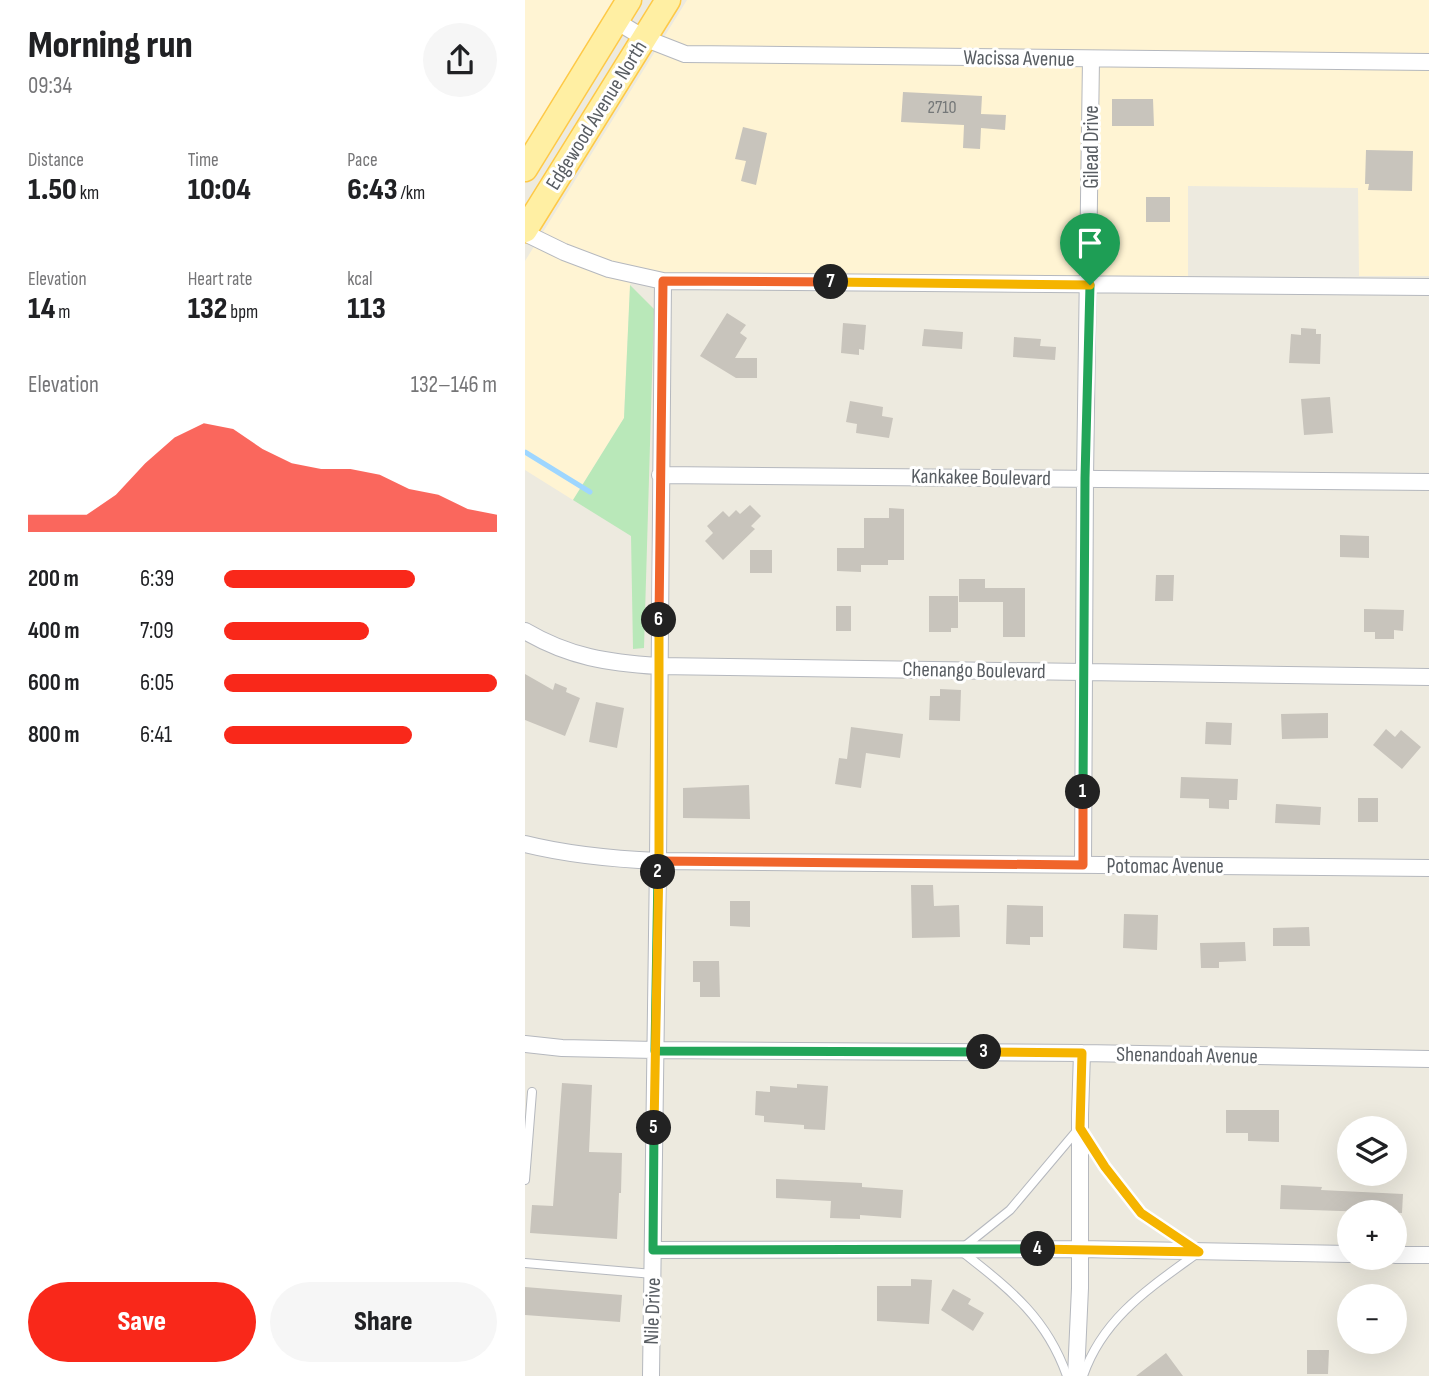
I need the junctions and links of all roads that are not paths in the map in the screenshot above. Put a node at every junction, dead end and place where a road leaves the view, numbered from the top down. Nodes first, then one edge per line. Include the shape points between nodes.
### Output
1 (668, 0) edge
2 (623, 10) edge
3 (644, 38) junction
4 (1091, 59) junction
5 (1429, 62) edge
6 (525, 169) edge
7 (525, 231) edge
8 (663, 281) junction
9 (1090, 285) junction
10 (1429, 287) edge
11 (660, 475) junction
12 (1085, 478) junction
13 (1429, 482) edge
14 (525, 631) edge
15 (658, 666) junction
16 (1084, 672) junction
17 (1429, 677) edge
18 (525, 844) edge
19 (659, 861) junction
20 (1083, 865) junction
21 (1429, 868) edge
22 (525, 1044) edge
23 (655, 1051) junction
24 (1082, 1053) junction
25 (1429, 1059) edge
26 (531, 1092) dead end
27 (1080, 1128) junction
28 (525, 1180) edge
29 (1080, 1249) junction
30 (653, 1250) junction
31 (960, 1250) junction
32 (1199, 1252) junction
33 (1337, 1254) edge
34 (1407, 1255) edge
35 (1429, 1255) edge
36 (525, 1263) edge
37 (653, 1274) junction
38 (651, 1376) edge
39 (1067, 1376) edge
40 (1076, 1376) edge
41 (1083, 1376) edge

1 - 3 main road, Edgewood Avenue North
2 - 3 street, Wacissa Avenue
2 - 6 main road, Edgewood Avenue North
3 - 4 street, Wacissa Avenue via 685,54
3 - 7 main road, Edgewood Avenue North
4 - 5 street, Wacissa Avenue
4 - 9 street, Gilead Drive
7 - 8 street via 564,252
8 - 9 street
8 - 11 street, Nile Drive
9 - 10 street
9 - 12 street, Gilead Drive
11 - 12 street, Kankakee Boulevard
11 - 15 street, Nile Drive
12 - 13 street, Kankakee Boulevard
12 - 16 street, Gilead Drive
14 - 15 street, Chenango Boulevard via 591,659
15 - 16 street, Chenango Boulevard
15 - 19 street, Nile Drive
16 - 17 street, Chenango Boulevard
16 - 20 street, Gilead Drive
18 - 19 street, Potomac Avenue via 609,859
19 - 20 street, Potomac Avenue
19 - 23 street, Nile Drive
20 - 21 street, Potomac Avenue
22 - 23 street, Shenandoah Avenue
23 - 24 street, Shenandoah Avenue
23 - 30 street, Nile Drive
24 - 25 street, Shenandoah Avenue
24 - 27 street
26 - 28 lane
27 - 29 street
27 - 31 lane via 1010,1210
27 - 32 lane via 1141,1213
29 - 31 street
29 - 32 street
29 - 40 street
30 - 31 street
30 - 37 street, Nile Drive
31 - 39 lane via 1013,1292 1038,1321 1057,1348
32 - 33 street
32 - 41 lane via 1135,1298 1101,1339
34 - 35 street
36 - 37 lane
37 - 38 street, Nile Drive

